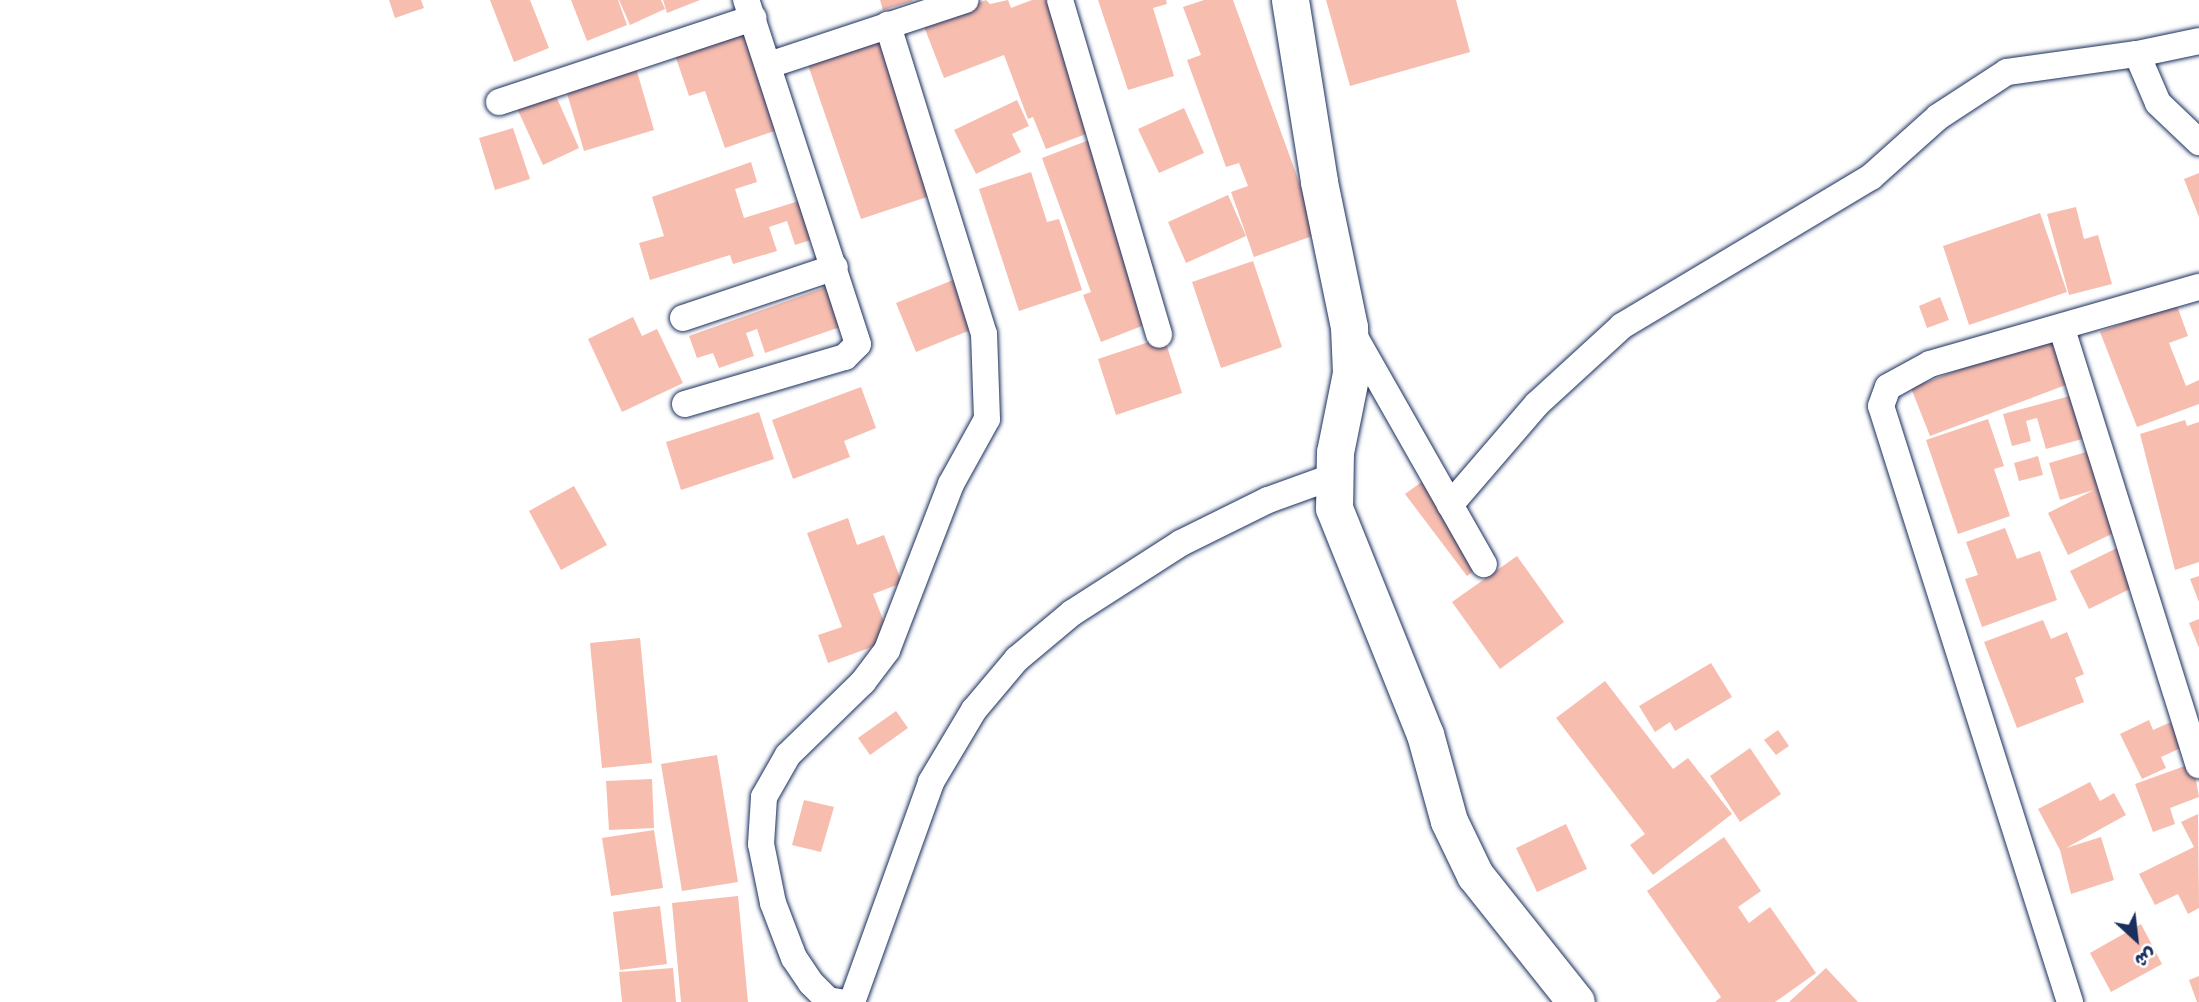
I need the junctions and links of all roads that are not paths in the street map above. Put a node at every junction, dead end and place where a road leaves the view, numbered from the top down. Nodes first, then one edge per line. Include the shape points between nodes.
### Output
1 (966, 0) edge
2 (1060, 0) edge
3 (1290, 0) edge
4 (749, 9) edge
5 (888, 25) junction
6 (2199, 41) edge
7 (2137, 54) junction
8 (769, 65) junction
9 (499, 102) dead end
10 (2199, 142) edge
11 (835, 267) junction
12 (2199, 288) edge
13 (683, 318) dead end
14 (1349, 327) junction
15 (2062, 329) junction
16 (1159, 335) dead end
17 (685, 404) dead end
18 (1332, 477) junction
19 (1450, 505) junction
20 (1484, 564) dead end
21 (2199, 765) edge
22 (840, 1002) edge
23 (852, 1002) edge
24 (1576, 1002) edge
25 (2070, 1002) edge

1 - 5 street
2 - 16 street
3 - 14 main road via 1319,182
4 - 8 street
4 - 9 street
5 - 8 street
5 - 22 street via 984,334 987,418 951,484 887,650 863,682 788,755 764,797 761,844 773,903 794,958 828,1000
6 - 7 street
7 - 10 street via 2158,103
7 - 19 street via 2007,72 1986,83 1938,117 1871,177 1622,326 1537,404
8 - 11 street
11 - 13 street
11 - 17 street via 857,337 854,351
12 - 15 street
14 - 18 main road via 1351,373
14 - 19 street
15 - 21 street
15 - 25 street via 1903,375 1888,387 1881,406
18 - 23 street via 1268,500 1181,543 1072,613 1017,659 974,710 931,782
18 - 24 main road via 1334,508 1424,734 1449,821 1475,875
19 - 20 street

